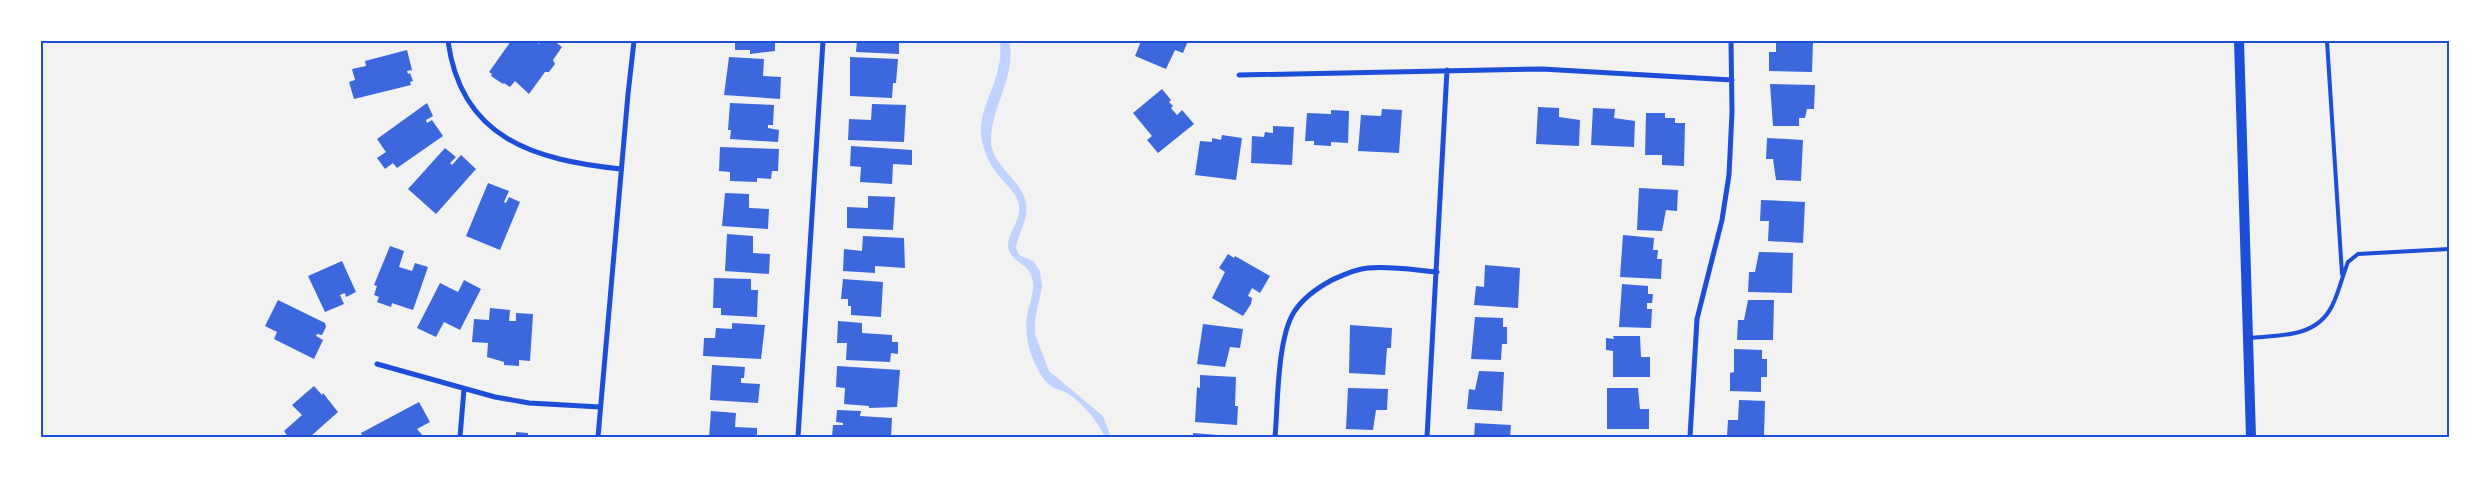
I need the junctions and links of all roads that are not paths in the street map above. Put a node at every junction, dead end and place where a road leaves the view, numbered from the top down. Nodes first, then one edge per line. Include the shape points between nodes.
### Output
1 (448, 41) edge
2 (634, 41) edge
3 (823, 41) edge
4 (1731, 41) edge
5 (2239, 41) edge
6 (2327, 41) edge
7 (1447, 70) junction
8 (1239, 75) dead end
9 (1732, 80) junction
10 (621, 169) junction
11 (2449, 249) edge
12 (1437, 272) junction
13 (2343, 277) junction
14 (2248, 338) junction
15 (376, 364) dead end
16 (464, 389) junction
17 (600, 407) junction
18 (460, 437) edge
19 (598, 437) edge
20 (798, 437) edge
21 (1275, 437) edge
22 (1427, 437) edge
23 (1690, 437) edge
24 (2251, 437) edge

1 - 10 street via 460,87 471,106 502,137 583,165
2 - 10 street
3 - 20 street
4 - 9 street
5 - 14 main road
6 - 13 lane
7 - 8 street
7 - 9 street via 1589,70
7 - 12 street
9 - 23 street via 1726,198 1697,319
10 - 17 street
11 - 13 lane via 2358,254 2348,262
12 - 21 street via 1367,268 1338,277 1319,287 1306,299 1294,313 1287,329
12 - 22 street
13 - 14 lane via 2326,316 2312,328 2295,334
14 - 24 main road
15 - 16 street
16 - 17 street via 514,401
16 - 18 street
17 - 19 street

